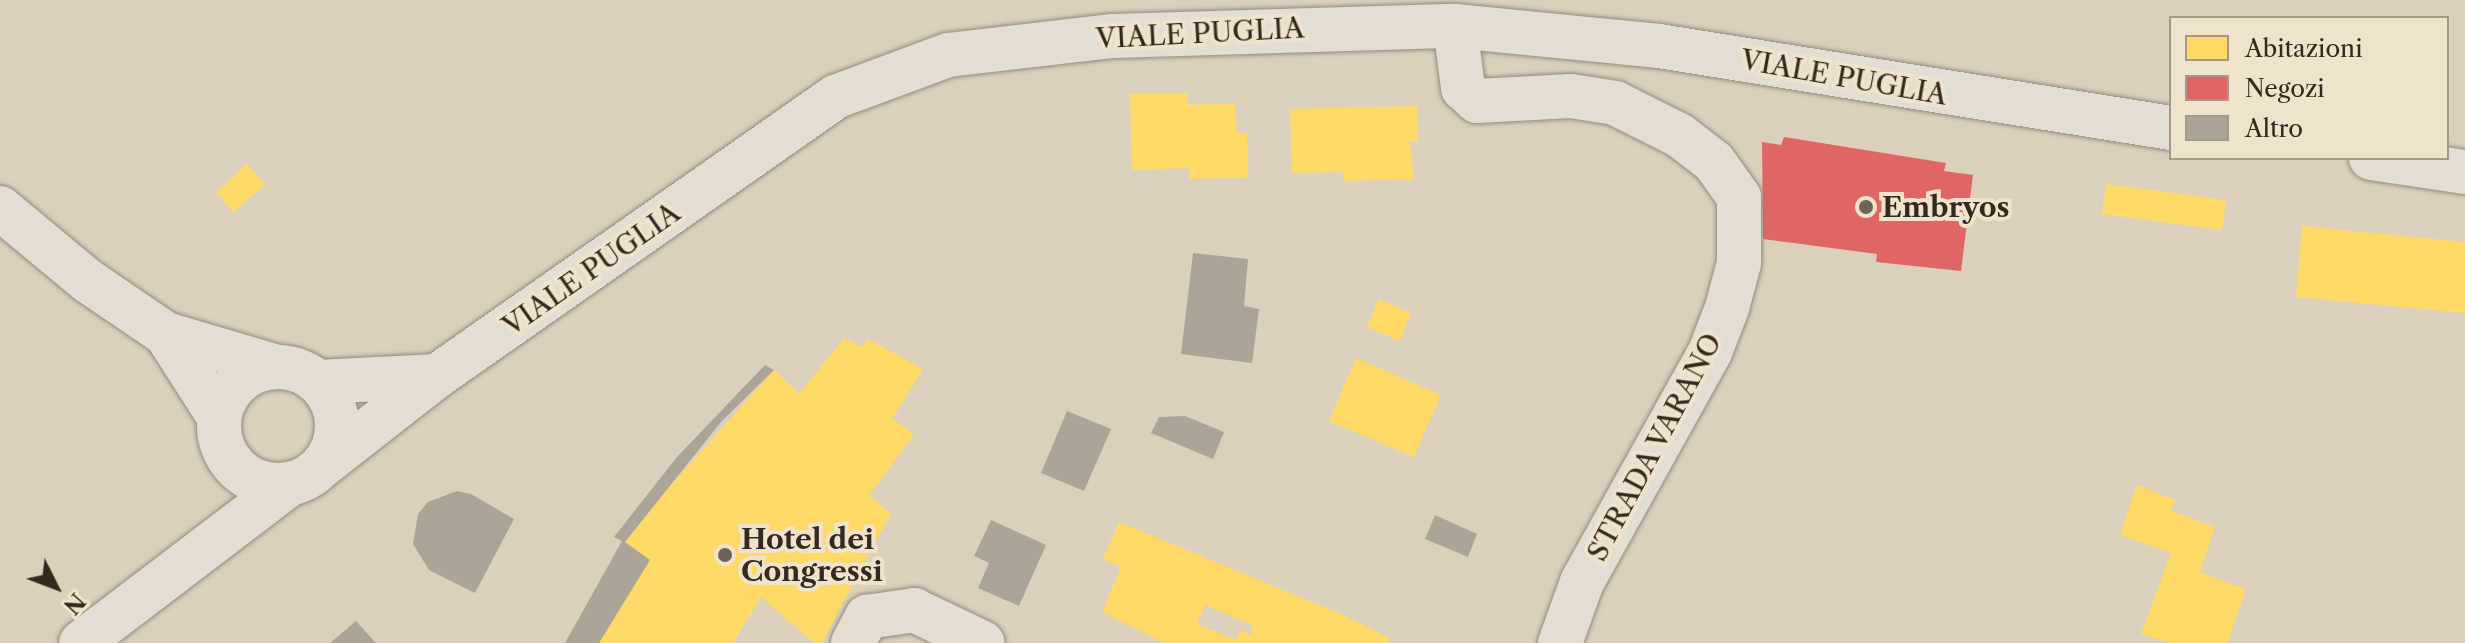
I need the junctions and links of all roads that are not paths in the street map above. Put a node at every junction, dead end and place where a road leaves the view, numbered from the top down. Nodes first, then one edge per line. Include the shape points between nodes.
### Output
1 (1455, 26) junction
2 (2169, 128) edge
3 (2384, 160) edge
4 (2465, 172) edge
5 (0, 208) edge
6 (166, 334) junction
7 (274, 366) junction
8 (437, 376) junction
9 (318, 382) junction
10 (219, 417) junction
11 (237, 470) junction
12 (307, 475) junction
13 (194, 560) junction
14 (81, 643) edge
15 (853, 643) edge
16 (983, 643) edge
17 (1560, 643) edge

1 - 2 main road, VIALE PUGLIA via 1659,46
1 - 8 main road, VIALE PUGLIA via 1113,36 948,55 835,97
1 - 17 main road, STRADA VARANO via 1463,88 1477,101 1571,96 1615,103 1679,135 1714,162 1739,197 1739,263 1710,352 1582,582
3 - 4 main road
5 - 6 main road via 88,281
6 - 7 main road
6 - 10 main road
7 - 9 main road via 295,369
7 - 10 main road via 237,382
8 - 9 main road
8 - 12 main road, VIALE PUGLIA
9 - 12 main road via 336,410 338,430
10 - 11 main road via 225,454
11 - 12 main road via 262,483
11 - 13 main road
12 - 13 main road, VIALE PUGLIA
13 - 14 main road, VIALE PUGLIA
15 - 16 main road via 867,617 914,610

